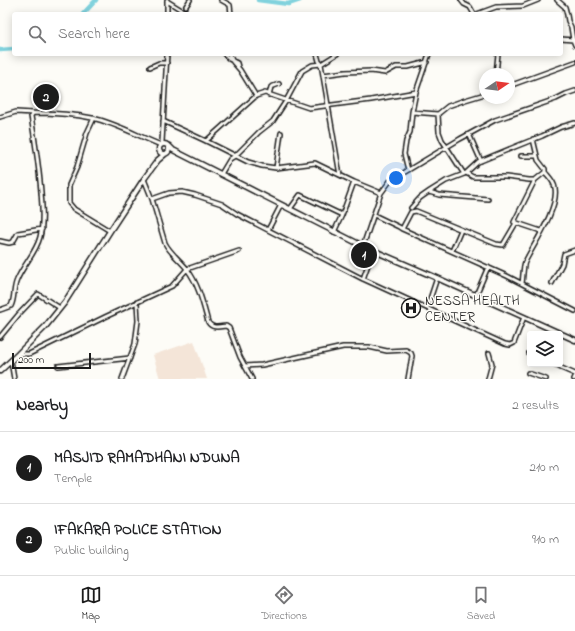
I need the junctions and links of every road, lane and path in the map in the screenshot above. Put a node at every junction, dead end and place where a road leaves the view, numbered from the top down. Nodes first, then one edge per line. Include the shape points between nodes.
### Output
1 (190, 0) edge
2 (221, 0) edge
3 (461, 0) edge
4 (538, 0) edge
5 (167, 1) edge
6 (560, 1) edge
7 (186, 6) dead end
8 (167, 12) edge
9 (185, 12) edge
10 (231, 12) edge
11 (474, 12) edge
12 (482, 12) edge
13 (563, 38) edge
14 (574, 40) edge
15 (575, 45) edge
16 (167, 56) edge
17 (226, 56) edge
18 (230, 56) edge
19 (318, 56) edge
20 (334, 56) edge
21 (428, 56) edge
22 (498, 56) edge
23 (232, 60) junction
24 (427, 62) junction
25 (575, 62) edge
26 (167, 63) junction
27 (321, 64) junction
28 (150, 67) dead end
29 (497, 68) edge
30 (323, 75) junction
31 (279, 84) dead end
32 (515, 84) edge
33 (575, 91) edge
34 (416, 92) junction
35 (269, 95) junction
36 (256, 96) junction
37 (479, 96) edge
38 (286, 101) junction
39 (328, 105) junction
40 (412, 112) junction
41 (33, 113) junction
42 (438, 114) junction
43 (0, 117) edge
44 (94, 118) junction
45 (163, 121) junction
46 (575, 123) edge
47 (281, 133) dead end
48 (469, 134) junction
49 (534, 139) junction
50 (206, 141) junction
51 (161, 146) junction
52 (169, 146) junction
53 (447, 147) junction
54 (176, 151) junction
55 (166, 153) junction
56 (235, 156) junction
57 (521, 156) dead end
58 (538, 156) junction
59 (158, 160) junction
60 (481, 161) junction
61 (276, 168) junction
62 (408, 170) junction
63 (545, 172) junction
64 (221, 174) junction
65 (465, 174) junction
66 (340, 175) junction
67 (144, 179) junction
68 (534, 180) junction
69 (354, 182) junction
70 (429, 192) junction
71 (382, 193) junction
72 (152, 199) junction
73 (488, 199) dead end
74 (281, 205) junction
75 (411, 208) dead end
76 (290, 209) junction
77 (342, 215) junction
78 (374, 215) junction
79 (514, 222) junction
80 (42, 229) junction
81 (268, 230) junction
82 (402, 230) junction
83 (461, 230) junction
84 (110, 231) junction
85 (541, 231) junction
86 (334, 232) junction
87 (0, 241) edge
88 (363, 246) junction
89 (373, 250) junction
90 (575, 250) edge
91 (239, 251) dead end
92 (452, 251) junction
93 (488, 267) junction
94 (187, 268) junction
95 (437, 278) junction
96 (363, 280) junction
97 (522, 283) junction
98 (552, 283) dead end
99 (476, 295) junction
100 (137, 302) junction
101 (60, 308) junction
102 (427, 308) junction
103 (0, 310) edge
104 (575, 311) edge
105 (524, 317) junction
106 (0, 337) edge
107 (575, 340) edge
108 (489, 352) dead end
109 (18, 354) junction
110 (130, 358) junction
111 (11, 361) junction
112 (58, 366) dead end
113 (245, 366) junction
114 (558, 367) edge
115 (0, 371) edge
116 (528, 373) dead end
117 (575, 376) edge
118 (14, 379) edge
119 (122, 379) edge
120 (252, 379) edge
121 (408, 379) edge
122 (488, 379) edge
123 (546, 379) edge

1 - 7 street
2 - 10 street via 230,5
3 - 11 street
4 - 12 street via 523,6 496,7
5 - 8 street
5 - 9 street
6 - 14 street via 565,7
13 - 14 street
14 - 15 street
16 - 26 street
17 - 23 street
18 - 23 street
19 - 27 street
20 - 27 street
21 - 24 street
22 - 29 street
23 - 36 street
24 - 30 street via 396,67 385,73 371,71
24 - 34 street
25 - 32 street
26 - 28 street
26 - 45 street
27 - 30 street
27 - 38 street via 312,65 302,71
30 - 39 street
31 - 35 street via 271,87
33 - 48 street via 495,120
34 - 39 street
34 - 40 street
35 - 36 street via 266,93
35 - 38 street
36 - 50 street
37 - 42 street via 448,106
38 - 39 street via 310,108
38 - 56 street via 273,121
39 - 66 street
40 - 42 street
40 - 62 street via 404,154
41 - 43 street via 16,112
41 - 44 street
41 - 80 street via 31,116 43,211
42 - 53 street via 439,132
44 - 51 street
44 - 84 street via 69,185 69,203 74,209
45 - 50 street
45 - 51 street
46 - 49 street
47 - 61 street
48 - 53 street
48 - 60 street
49 - 58 street
49 - 60 street
50 - 56 street
51 - 52 main road
51 - 55 main road via 162,153
51 - 59 main road
52 - 54 main road
52 - 55 main road
53 - 62 street
53 - 65 street
54 - 55 main road
54 - 64 main road
55 - 59 main road
56 - 61 street via 248,162
56 - 64 street via 230,159
57 - 58 street
58 - 63 street
59 - 67 main road
60 - 65 street
61 - 66 street via 315,163
62 - 71 street via 390,181
63 - 68 street
63 - 85 street via 555,188 555,200
64 - 74 main road
65 - 68 street
65 - 70 street via 446,181
66 - 69 street
67 - 72 street
67 - 84 main road
68 - 79 street
69 - 71 street
69 - 77 street
70 - 73 street via 444,196
70 - 75 street
71 - 78 street
72 - 81 street via 169,193 195,195 222,204
72 - 94 street via 167,247
74 - 76 main road
74 - 81 street
76 - 77 street via 300,195
76 - 86 main road
77 - 86 street
78 - 82 street
78 - 88 street
79 - 83 street via 516,224 503,245
79 - 85 street
80 - 87 street via 18,233 13,242
80 - 103 street via 36,249 14,285 13,303
81 - 96 street
82 - 83 street via 411,212 416,211
82 - 92 street
83 - 92 street
84 - 101 main road
85 - 97 street via 524,264
86 - 88 main road
88 - 89 main road
89 - 95 main road
89 - 96 street
90 - 98 street via 564,254
91 - 94 street
92 - 93 street
93 - 97 street
93 - 99 street
94 - 100 street via 172,286
94 - 113 street via 199,290 208,322 213,327 228,326
95 - 99 main road
95 - 102 street
96 - 102 street
97 - 104 street
99 - 105 main road
100 - 109 street via 29,354
100 - 110 street via 138,321
101 - 106 street via 38,294
101 - 109 main road
102 - 105 street via 510,345 514,343
105 - 107 main road
108 - 122 street via 492,364
109 - 111 main road
110 - 112 street
110 - 119 street
111 - 115 main road
111 - 118 street
113 - 120 street
113 - 121 street via 262,365 343,347 369,347 386,351 406,350 411,353
114 - 117 street
116 - 123 street

